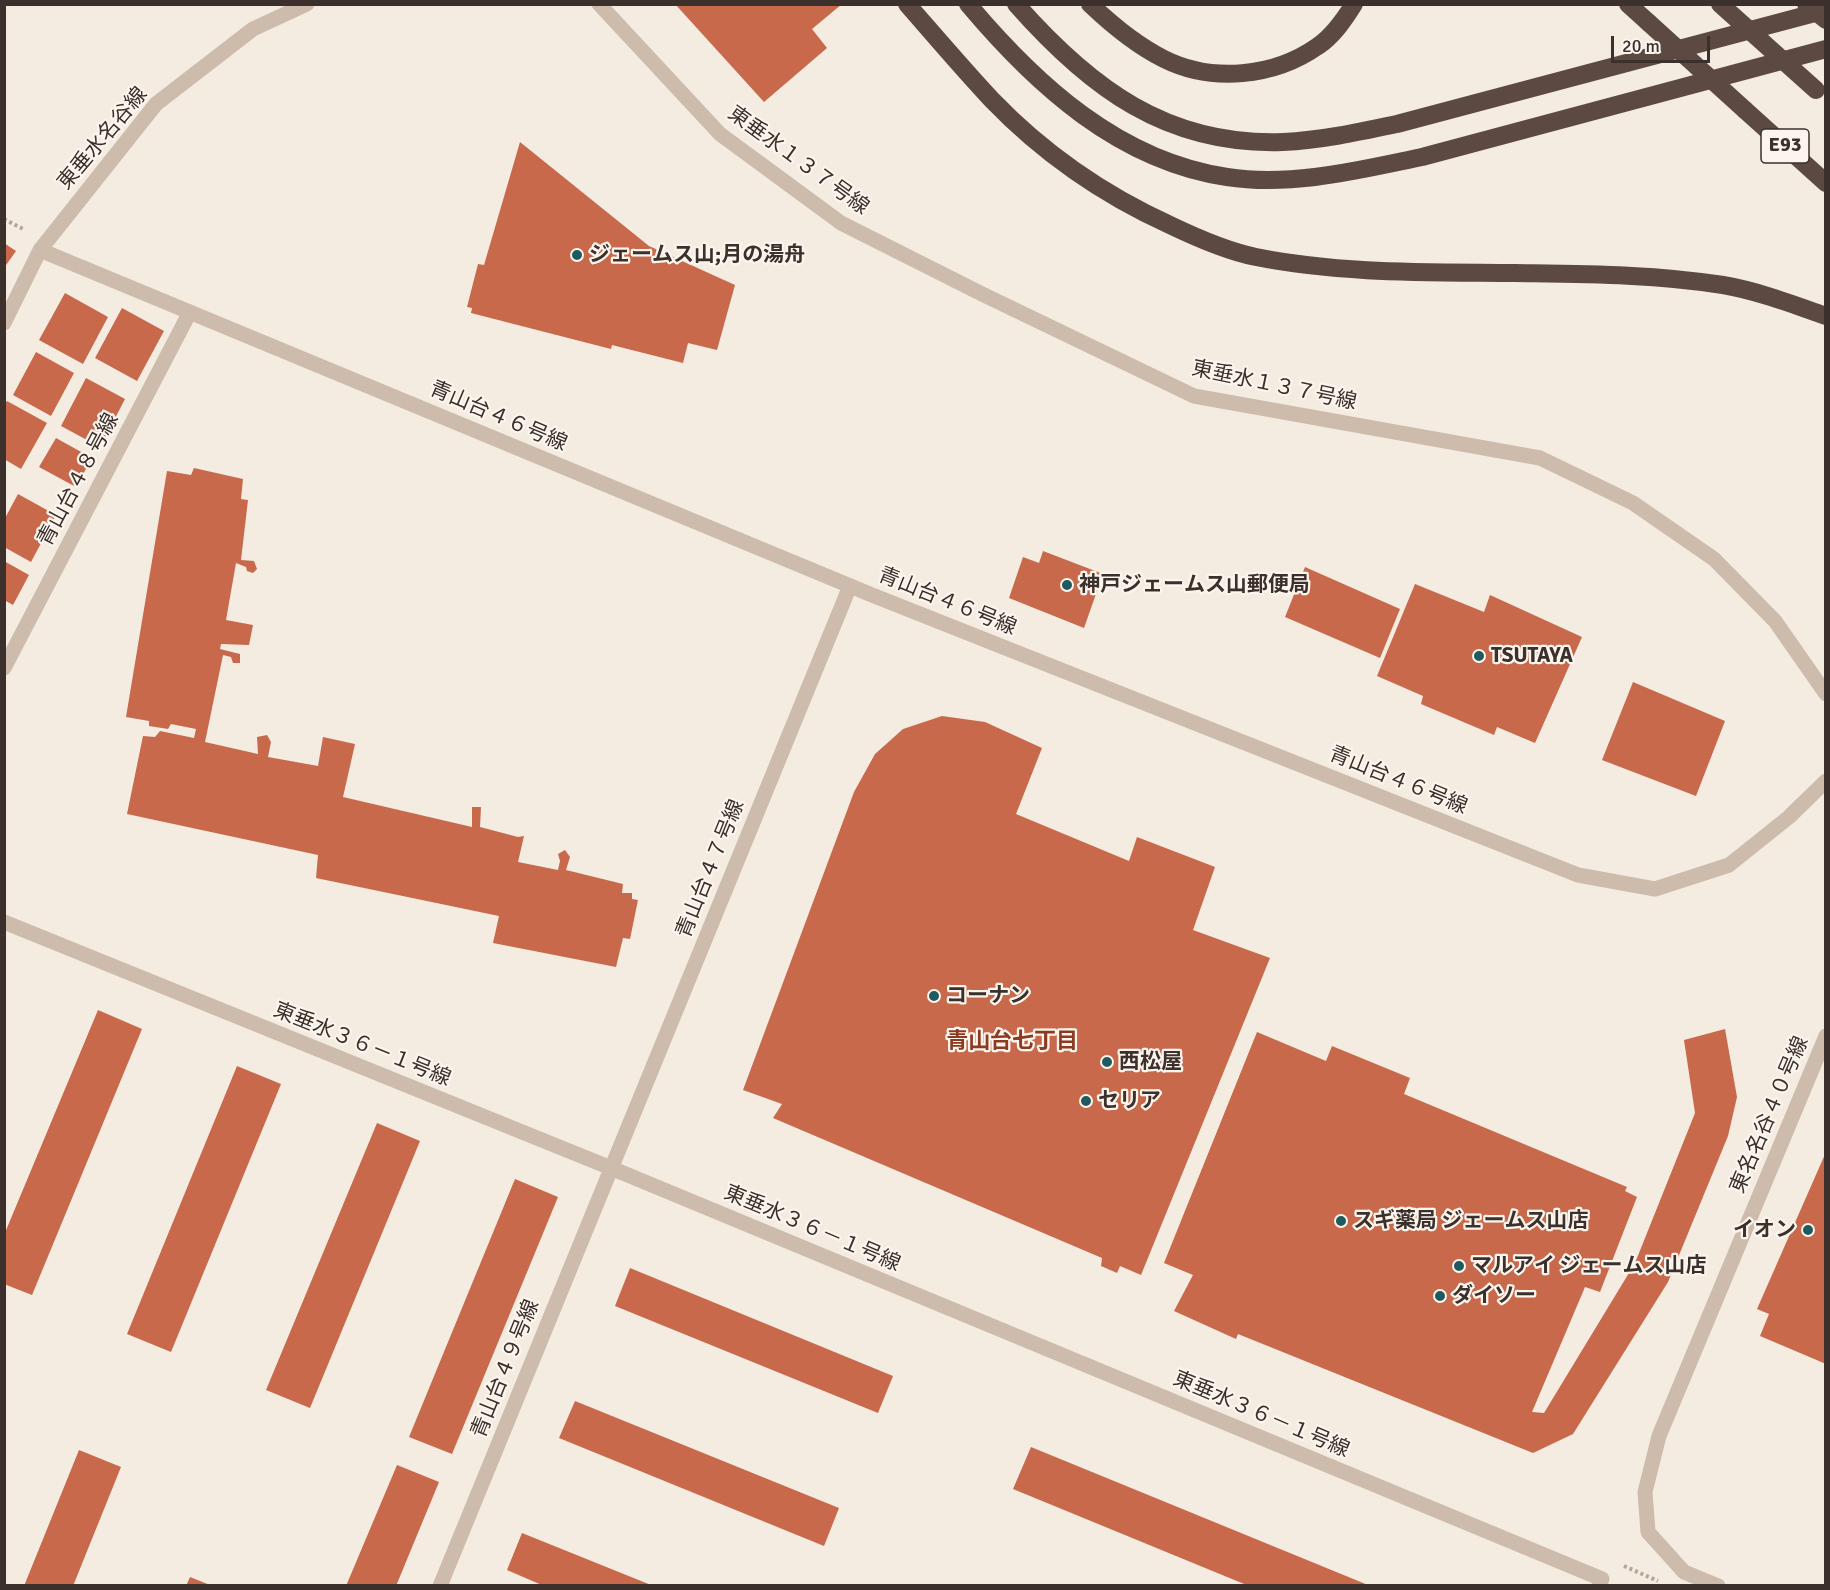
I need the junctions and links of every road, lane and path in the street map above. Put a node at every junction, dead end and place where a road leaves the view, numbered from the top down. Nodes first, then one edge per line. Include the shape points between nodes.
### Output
1 (307, 4) edge
2 (599, 4) edge
3 (907, 4) edge
4 (968, 4) edge
5 (1016, 4) edge
6 (1090, 4) edge
7 (1354, 4) edge
8 (1628, 4) edge
9 (1720, 4) edge
10 (1806, 4) edge
11 (1826, 10) edge
12 (1826, 20) edge
13 (1826, 49) edge
14 (1821, 94) edge
15 (1826, 183) edge
16 (40, 250) junction
17 (190, 312) junction
18 (1826, 316) edge
19 (4, 323) edge
20 (850, 585) junction
21 (4, 668) edge
22 (1826, 694) edge
23 (1826, 781) edge
24 (4, 922) edge
25 (1826, 1036) edge
26 (611, 1168) junction
27 (1600, 1582) edge
28 (440, 1586) edge
29 (1666, 1586) edge
30 (1718, 1586) edge

1 - 16 street, 東垂水名谷線 via 253,29 156,104
2 - 22 street, 東垂水１３７号線 via 720,134 841,223 1194,396 1540,458 1633,503 1714,559 1775,621
3 - 18 highway via 993,102 1041,145 1090,182 1199,239 1253,256 1315,267 1660,278 1725,286
4 - 13 highway via 1025,67 1106,132 1146,154 1186,168 1228,177 1266,179 1310,177 1422,157
5 - 11 highway via 1083,72 1157,119 1195,133 1283,142 1397,124
6 - 7 highway via 1135,42 1166,60 1196,70 1230,74 1262,71 1319,46
8 - 15 highway, E93, bridge
9 - 14 highway, bridge
10 - 12 highway, bridge
16 - 17 street, 青山台４６号線
16 - 19 street, 東垂水名谷線
17 - 20 street, 青山台４６号線
17 - 21 street, 青山台４８号線
20 - 23 street, 青山台４６号線 via 1578,875 1655,890 1729,865 1790,818
20 - 26 street, 青山台４７号線
24 - 26 street, 東垂水３６－１号線
25 - 30 street, 東名名谷４０号線 via 1659,1436 1645,1492 1648,1532 1684,1572
26 - 27 street, 東垂水３６－１号線
26 - 28 street, 青山台４９号線
27 - 29 path via 1609,1560

